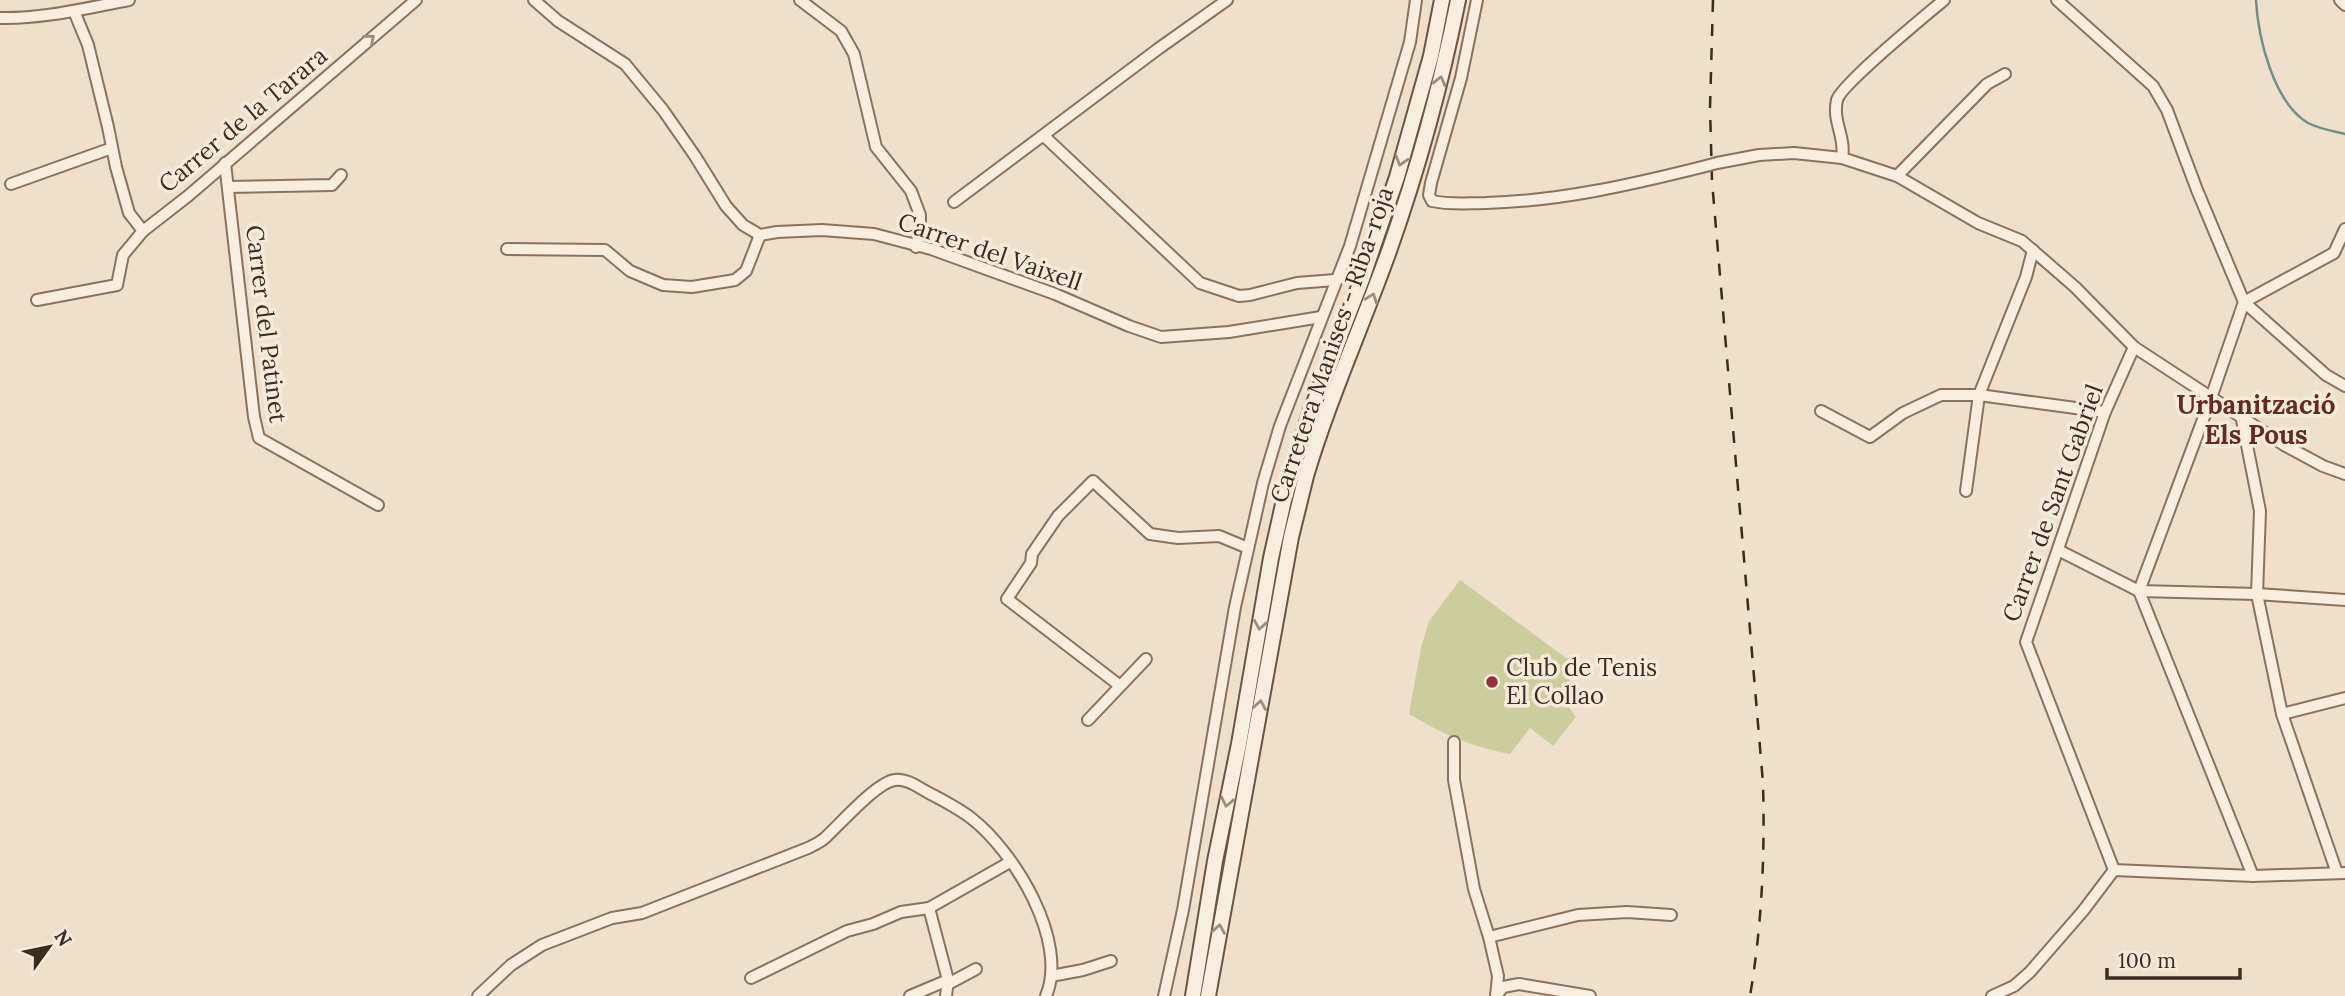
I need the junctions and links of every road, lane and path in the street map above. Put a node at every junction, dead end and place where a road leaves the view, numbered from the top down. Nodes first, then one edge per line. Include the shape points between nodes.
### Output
1 (129, 0) edge
2 (416, 0) edge
3 (534, 0) edge
4 (800, 0) edge
5 (1227, 0) edge
6 (1416, 0) edge
7 (1442, 0) edge
8 (1458, 0) edge
9 (1477, 0) edge
10 (1944, 0) edge
11 (2057, 0) edge
12 (2340, 0) edge
13 (2345, 5) edge
14 (74, 11) junction
15 (0, 18) edge
16 (2006, 74) dead end
17 (1044, 136) junction
18 (112, 148) junction
19 (1842, 158) junction
20 (225, 163) junction
21 (341, 175) dead end
22 (1897, 176) junction
23 (11, 184) dead end
24 (228, 187) junction
25 (954, 202) dead end
26 (2345, 229) edge
27 (143, 231) junction
28 (760, 235) junction
29 (915, 247) junction
30 (507, 249) dead end
31 (2033, 250) junction
32 (1335, 280) junction
33 (37, 300) dead end
34 (2244, 302) junction
35 (1321, 317) junction
36 (2134, 347) junction
37 (2345, 386) edge
38 (1979, 395) junction
39 (2211, 398) junction
40 (1821, 411) dead end
41 (2105, 412) junction
42 (2242, 420) junction
43 (2345, 474) edge
44 (1966, 491) dead end
45 (378, 505) dead end
46 (1248, 548) junction
47 (2058, 550) junction
48 (2139, 592) junction
49 (2258, 594) junction
50 (2345, 600) edge
51 (1146, 659) dead end
52 (1119, 685) junction
53 (2345, 698) edge
54 (2282, 714) junction
55 (1088, 720) dead end
56 (1454, 742) dead end
57 (1010, 862) junction
58 (2114, 870) junction
59 (2341, 873) edge
60 (2253, 876) junction
61 (929, 908) junction
62 (1671, 915) dead end
63 (1489, 937) junction
64 (1111, 961) dead end
65 (976, 969) dead end
66 (1051, 976) junction
67 (751, 978) dead end
68 (948, 982) junction
69 (478, 996) edge
70 (910, 996) edge
71 (946, 996) edge
72 (1046, 996) edge
73 (1164, 996) edge
74 (1193, 996) edge
75 (1208, 996) edge
76 (1496, 996) edge
77 (1590, 996) edge
78 (1992, 996) edge

1 - 14 street
20 -> 2 street, Carrer de la Tarara
3 - 28 street via 625,64 663,110 726,205 743,225
4 - 29 street via 841,31 854,54 876,148 911,191 920,215
5 - 17 street
6 - 32 street via 1410,42 1372,175
7 -> 74 main road, Carretera Manises - Riba-roja via 1432,56 1397,177 1309,416 1284,500
75 -> 8 main road, Carretera Manises - Riba-roja via 1294,525 1323,426 1411,187
9 - 19 street, bridge via 1431,183 1432,201 1513,202 1578,195 1759,155
10 - 19 street via 1838,96 1835,116 1844,148
11 - 34 street via 2153,86 2167,110
12 - 13 street
14 - 15 street
14 - 18 street via 88,45
16 - 22 street via 1987,84
17 - 25 street
17 - 32 street via 1200,283 1239,296
18 - 23 street
18 - 27 street via 129,213
19 - 22 street
20 - 24 street, Carrer del Patinet
20 - 27 street, Carrer de la Tarara
21 - 24 street via 332,185
22 - 31 street
24 - 45 street, Carrer del Patinet via 259,438
26 - 34 street via 2334,253
27 - 33 street, Carrer de la Tarara via 123,256 117,285
28 - 29 street, Carrer del Vaixell via 822,230 874,234
28 - 30 street via 746,271 735,279 692,287 663,285 630,271 605,250
29 - 35 street, Carrer del Vaixell via 932,249 1055,294 1161,337 1230,332
31 - 36 street
31 - 38 street
32 - 35 street
34 - 37 street via 2326,375
34 - 39 street
35 - 46 street via 1277,435
36 - 39 street
36 - 41 street, Carrer de Sant Gabriel
38 - 40 street via 1941,395 1903,413 1870,437
38 - 41 street
38 - 44 street
39 - 42 street
39 - 48 street
41 - 47 street, Carrer de Sant Gabriel
42 - 43 street
42 - 49 street via 2259,511
46 - 52 street via 1219,536 1150,534 1093,481 1071,501 1007,598
46 - 73 street
47 - 48 street
47 - 58 street, Carrer de Sant Gabriel via 2026,642
48 - 49 street
48 - 60 street
49 - 50 street
49 - 54 street
51 - 52 street
52 - 55 street
53 - 54 street
54 - 59 street
56 - 63 street via 1462,830
57 - 61 street
57 - 66 street via 1040,912
57 - 69 street via 972,819 905,780 895,780 882,785 824,839 808,848 642,914 612,918 542,945 511,965
58 - 60 street
58 - 78 street via 2030,972
59 - 60 street
61 - 67 street via 901,912 847,931
61 - 68 street
62 - 63 street via 1577,915
63 - 76 street
64 - 66 street
65 - 68 street
66 - 72 street
68 - 70 street
68 - 71 street
76 - 77 street via 1503,987 1519,984

